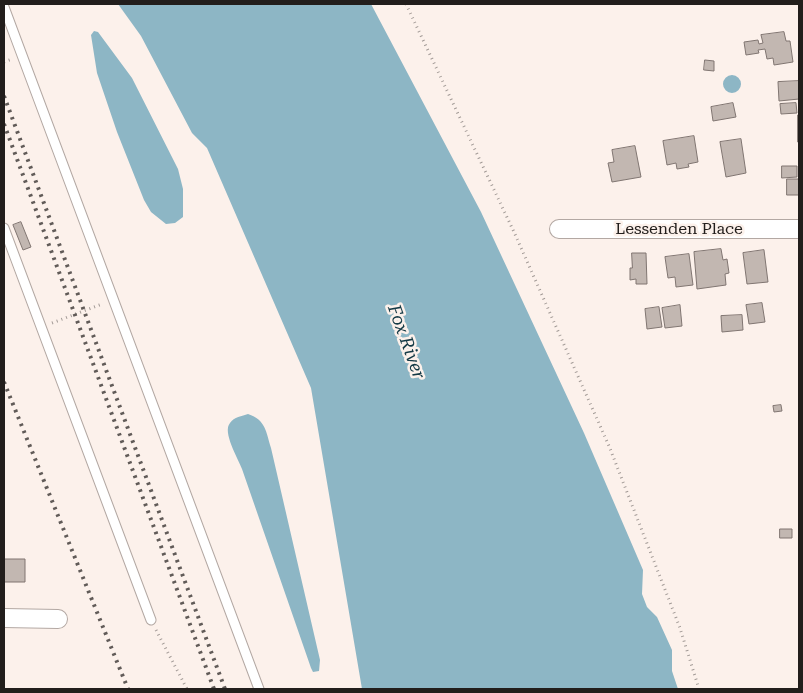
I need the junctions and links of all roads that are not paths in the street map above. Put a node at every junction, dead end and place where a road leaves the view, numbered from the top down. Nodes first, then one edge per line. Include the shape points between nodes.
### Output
1 (4, 7) edge
2 (4, 228) edge
3 (559, 229) dead end
4 (799, 229) edge
5 (4, 618) edge
6 (58, 619) dead end
7 (151, 620) road end
8 (259, 689) edge

1 - 8 lane
2 - 7 lane
3 - 4 street, Lessenden Place
5 - 6 street

